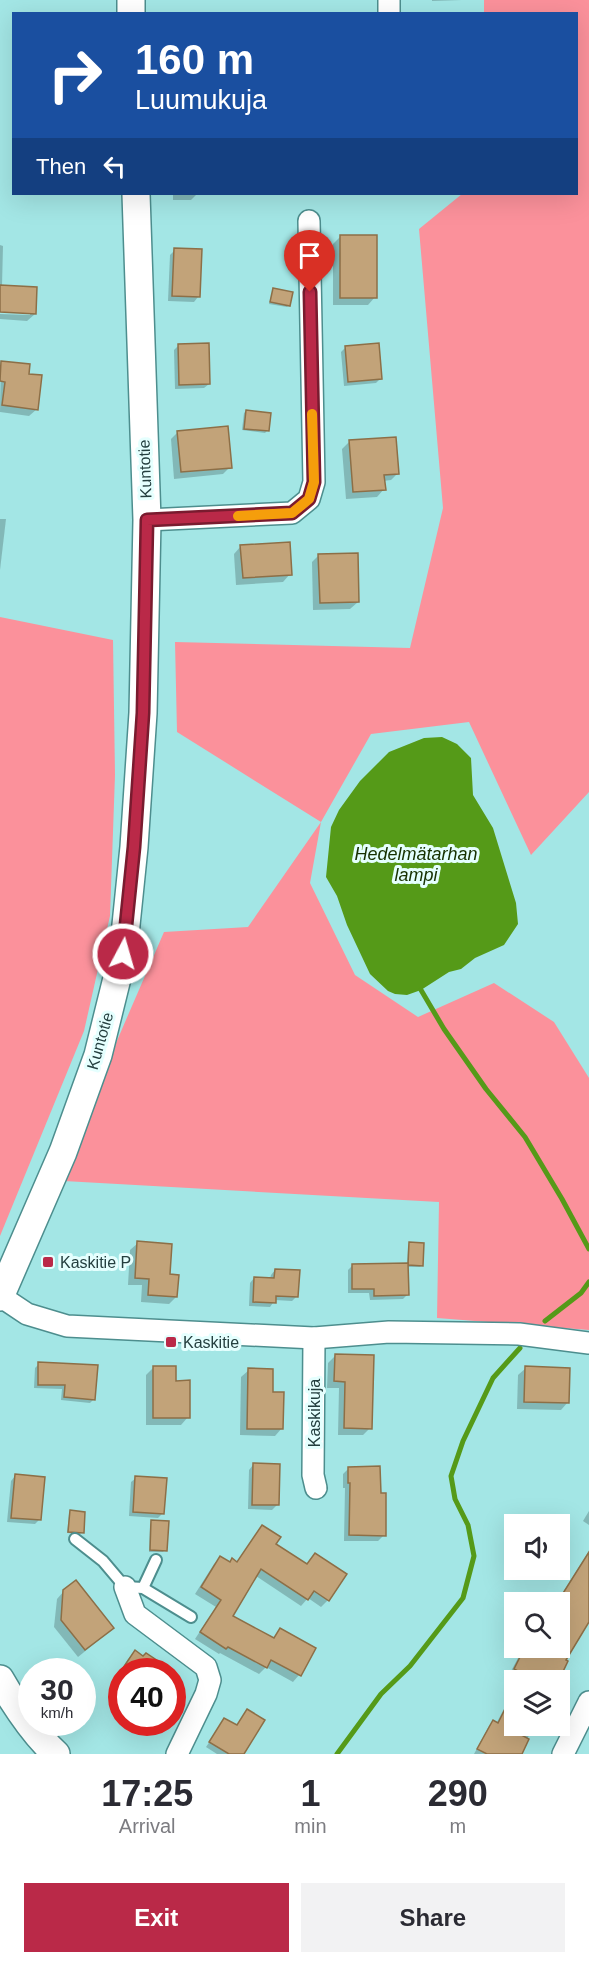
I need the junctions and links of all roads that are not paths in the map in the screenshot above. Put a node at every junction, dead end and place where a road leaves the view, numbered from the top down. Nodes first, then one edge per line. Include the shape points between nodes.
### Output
1 (136, 195) edge
2 (309, 220) dead end
3 (147, 520) junction
4 (0, 1296) edge
5 (314, 1338) junction
6 (589, 1344) edge
7 (316, 1488) dead end
8 (75, 1539) dead end
9 (156, 1560) dead end
10 (134, 1588) junction
11 (191, 1617) dead end
12 (0, 1678) edge
13 (589, 1702) edge
14 (56, 1754) edge
15 (177, 1754) edge
16 (563, 1754) edge

1 - 3 street, Kuntotie
2 - 3 street via 314,482 309,499 292,513
3 - 4 street, Kuntotie via 143,713 123,954 98,1055 67,1142
4 - 5 street via 27,1314 67,1326
5 - 6 street via 389,1332 519,1334
5 - 7 street, Kaskikuja
8 - 10 lane
9 - 10 lane
10 - 11 lane
10 - 15 street via 135,1614 206,1667 210,1680
12 - 14 street via 12,1701
13 - 16 street

